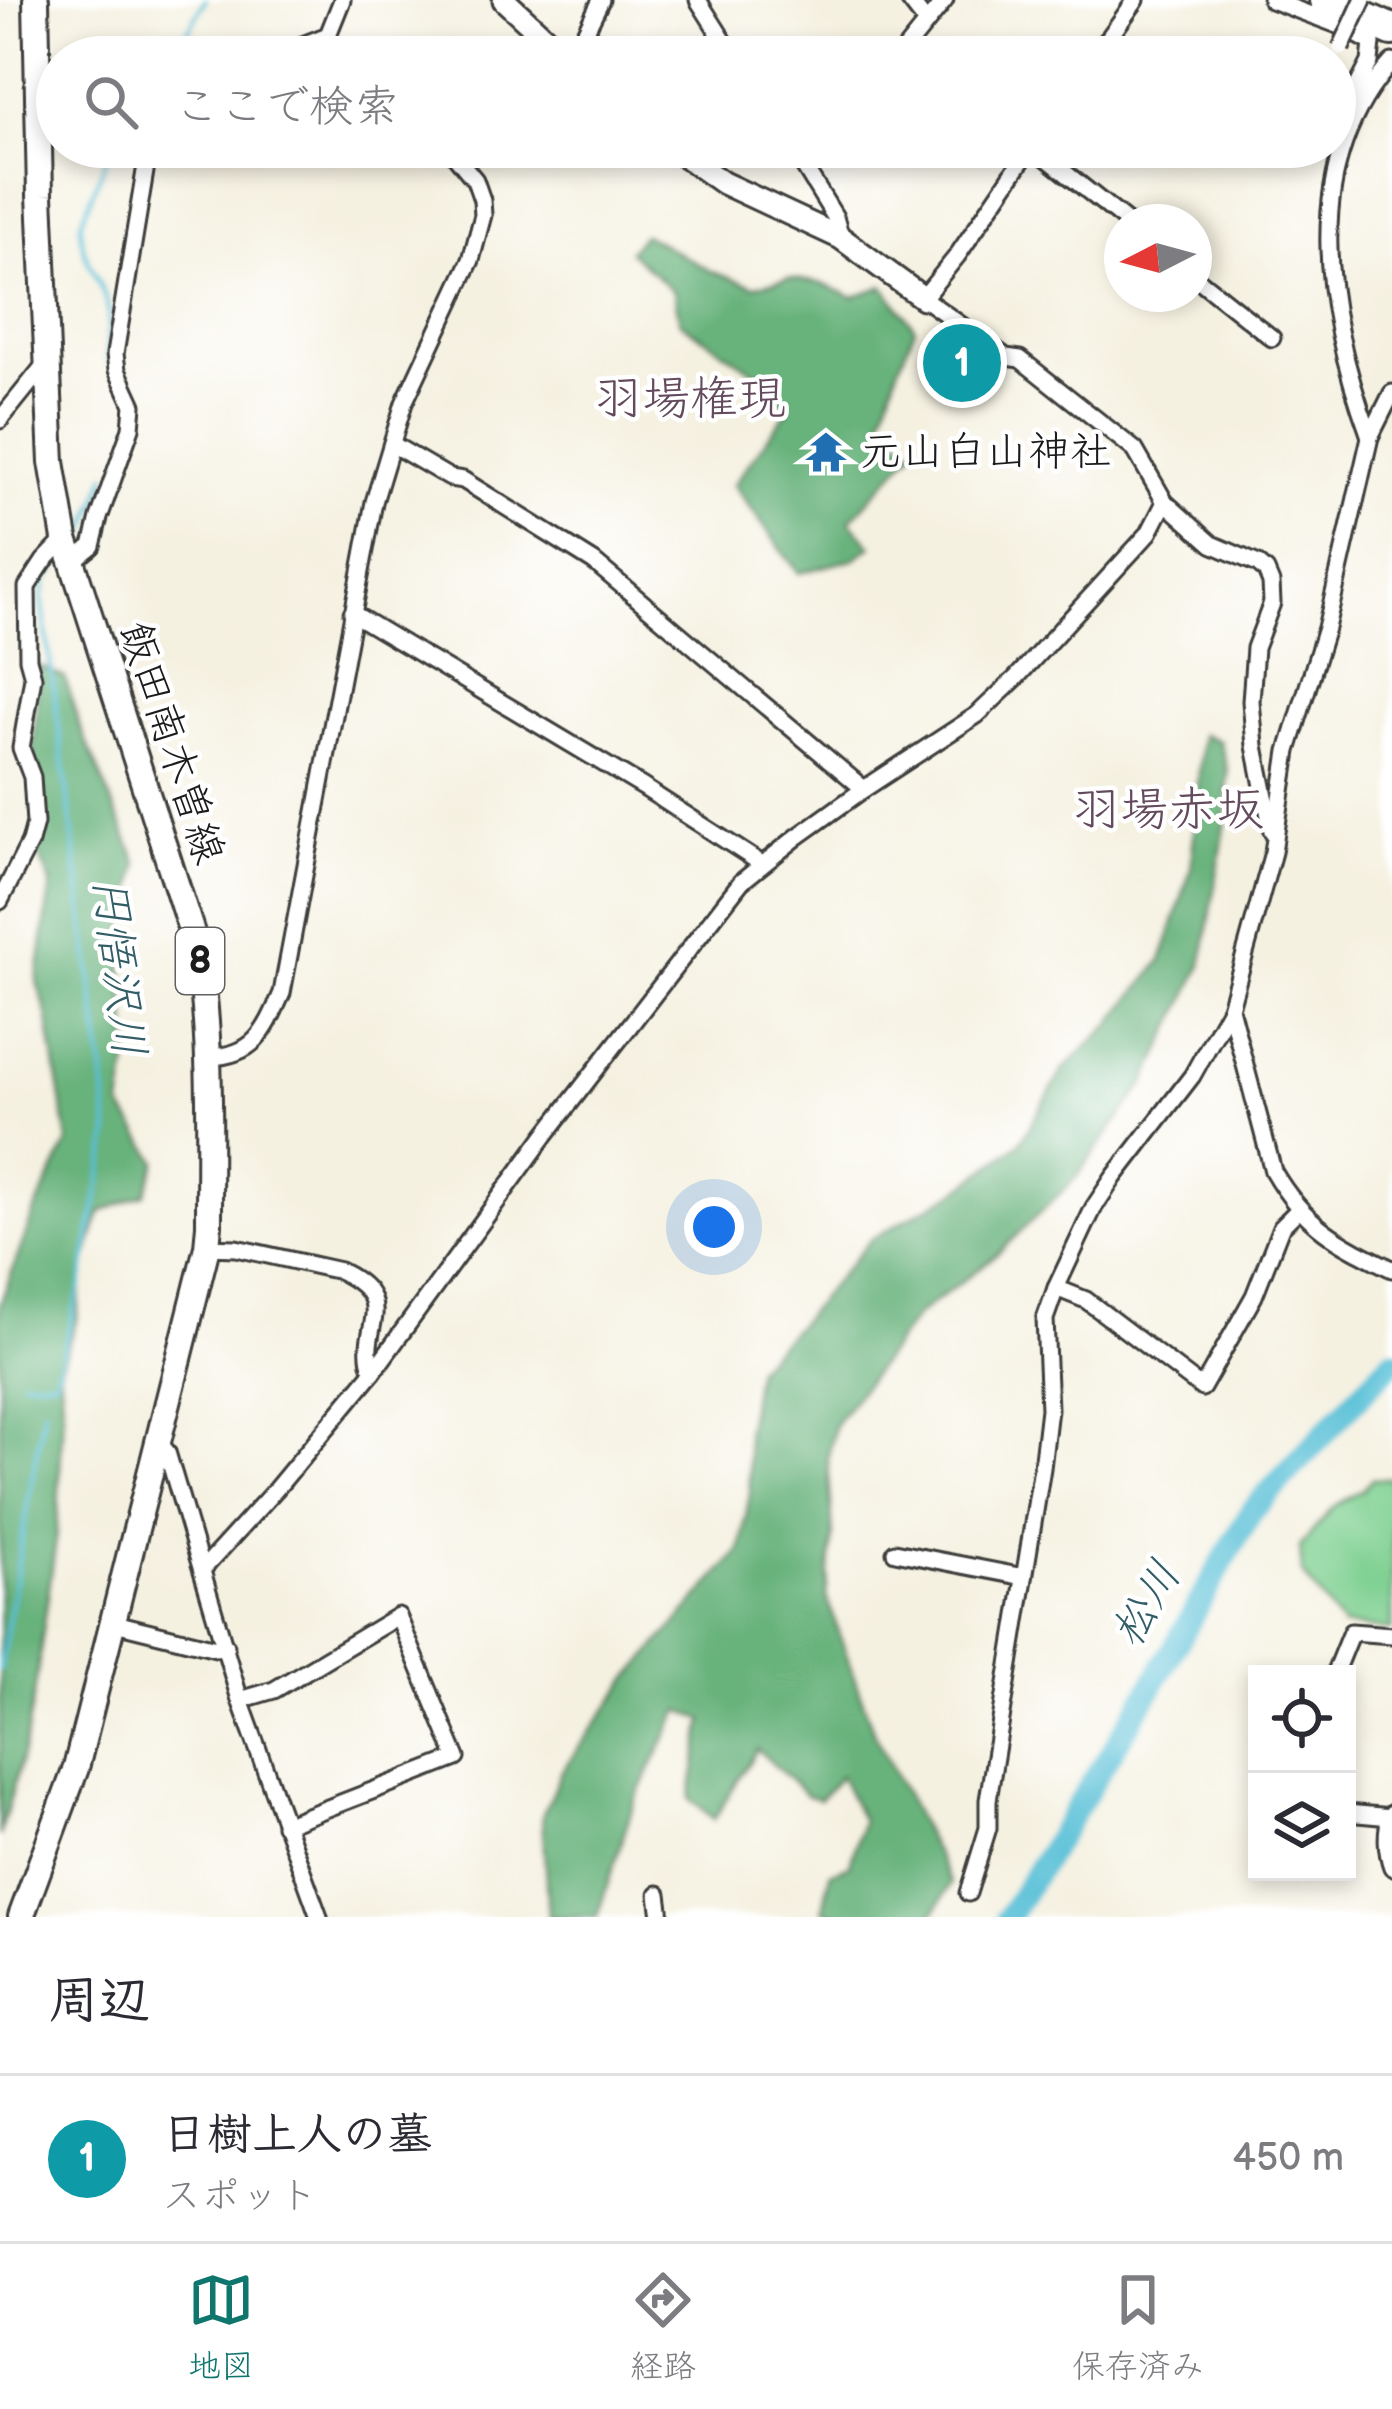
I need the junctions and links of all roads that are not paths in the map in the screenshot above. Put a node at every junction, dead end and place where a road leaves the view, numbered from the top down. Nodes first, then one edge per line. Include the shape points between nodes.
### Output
1 (36, 0) edge
2 (342, 0) edge
3 (504, 0) edge
4 (601, 0) edge
5 (698, 0) edge
6 (909, 0) edge
7 (945, 0) edge
8 (1136, 0) edge
9 (1271, 0) edge
10 (1324, 0) edge
11 (1363, 0) edge
12 (1385, 16) edge
13 (926, 22) junction
14 (37, 36) edge
15 (325, 36) edge
16 (546, 36) edge
17 (581, 36) edge
18 (721, 36) edge
19 (918, 36) edge
20 (1110, 36) edge
21 (1346, 36) edge
22 (1392, 62) edge
23 (1356, 89) edge
24 (1356, 113) edge
25 (39, 168) edge
26 (145, 168) edge
27 (465, 168) edge
28 (702, 168) edge
29 (805, 168) edge
30 (1018, 168) edge
31 (1059, 168) edge
32 (1327, 168) edge
33 (1337, 168) edge
34 (1104, 204) edge
35 (1330, 206) junction
36 (841, 238) junction
37 (1212, 290) edge
38 (923, 298) junction
39 (1272, 338) dead end
40 (48, 361) junction
41 (1392, 393) edge
42 (0, 420) edge
43 (1370, 437) junction
44 (392, 444) junction
45 (1165, 502) junction
46 (68, 550) junction
47 (352, 614) junction
48 (0, 747) edge
49 (21, 748) junction
50 (864, 789) junction
51 (1274, 840) junction
52 (762, 864) junction
53 (0, 901) edge
54 (1230, 1008) junction
55 (209, 1057) junction
56 (1298, 1210) junction
57 (207, 1247) junction
58 (1392, 1269) edge
59 (1056, 1288) junction
60 (373, 1372) junction
61 (158, 1440) junction
62 (895, 1552) dead end
63 (203, 1569) junction
64 (1024, 1577) junction
65 (111, 1622) junction
66 (1392, 1635) edge
67 (226, 1646) junction
68 (1338, 1665) edge
69 (240, 1700) junction
70 (1356, 1814) edge
71 (1391, 1815) edge
72 (284, 1825) junction
73 (1392, 1867) edge
74 (968, 1893) dead end
75 (658, 1894) dead end
76 (21, 1917) edge
77 (320, 1917) edge
78 (661, 1917) edge

1 - 14 main road, 飯田南木曽線 / 8
2 - 15 street
3 - 16 street
4 - 17 street
5 - 18 street
6 - 13 street
7 - 13 street
8 - 20 street
9 - 23 street via 1372,43
10 - 12 highway
11 - 21 street, bridge
13 - 19 street
22 - 24 street
25 - 40 main road, 飯田南木曽線 / 8
26 - 46 street via 115,354 133,405 131,428 92,546
27 - 44 street via 483,215
28 - 36 street
29 - 36 street
30 - 38 street
31 - 34 street
32 - 35 street
33 - 35 street
35 - 43 street via 1336,321
36 - 38 street
37 - 39 street
38 - 45 street via 1120,436
40 - 42 street
40 - 46 main road, 飯田南木曽線 / 8 via 52,462
41 - 43 street
43 - 51 street via 1288,751
44 - 47 street
44 - 50 street via 593,562
45 - 50 street via 1149,533 1016,678 977,715
45 - 51 street via 1212,544 1258,564 1271,583 1251,700
46 - 49 street via 44,561 27,587 33,677
46 - 55 main road, 飯田南木曽線 / 8 via 199,955
47 - 52 street
47 - 55 street via 282,993 265,1033 237,1052
48 - 49 street
49 - 53 street via 35,823
50 - 52 street
51 - 54 street
52 - 60 street via 547,1134
54 - 56 street via 1273,1171
54 - 59 street via 1192,1076 1094,1207
55 - 57 main road, 飯田南木曽線 / 8
56 - 58 street
56 - 59 street via 1281,1227 1254,1296 1202,1388 1086,1300
57 - 60 street via 354,1278 374,1305
57 - 61 main road, 飯田南木曽線 / 8
59 - 64 street via 1046,1319 1049,1409
60 - 63 street
61 - 63 street
61 - 65 main road, 飯田南木曽線 / 8
62 - 64 street
63 - 67 street
64 - 74 street via 988,1828
65 - 67 street
65 - 76 main road, 飯田南木曽線 / 8 via 76,1768
66 - 68 street via 1352,1632
67 - 69 street
69 - 72 street
69 - 72 street via 274,1690 398,1616 457,1758
70 - 71 street
71 - 73 street
72 - 77 street
75 - 78 street

